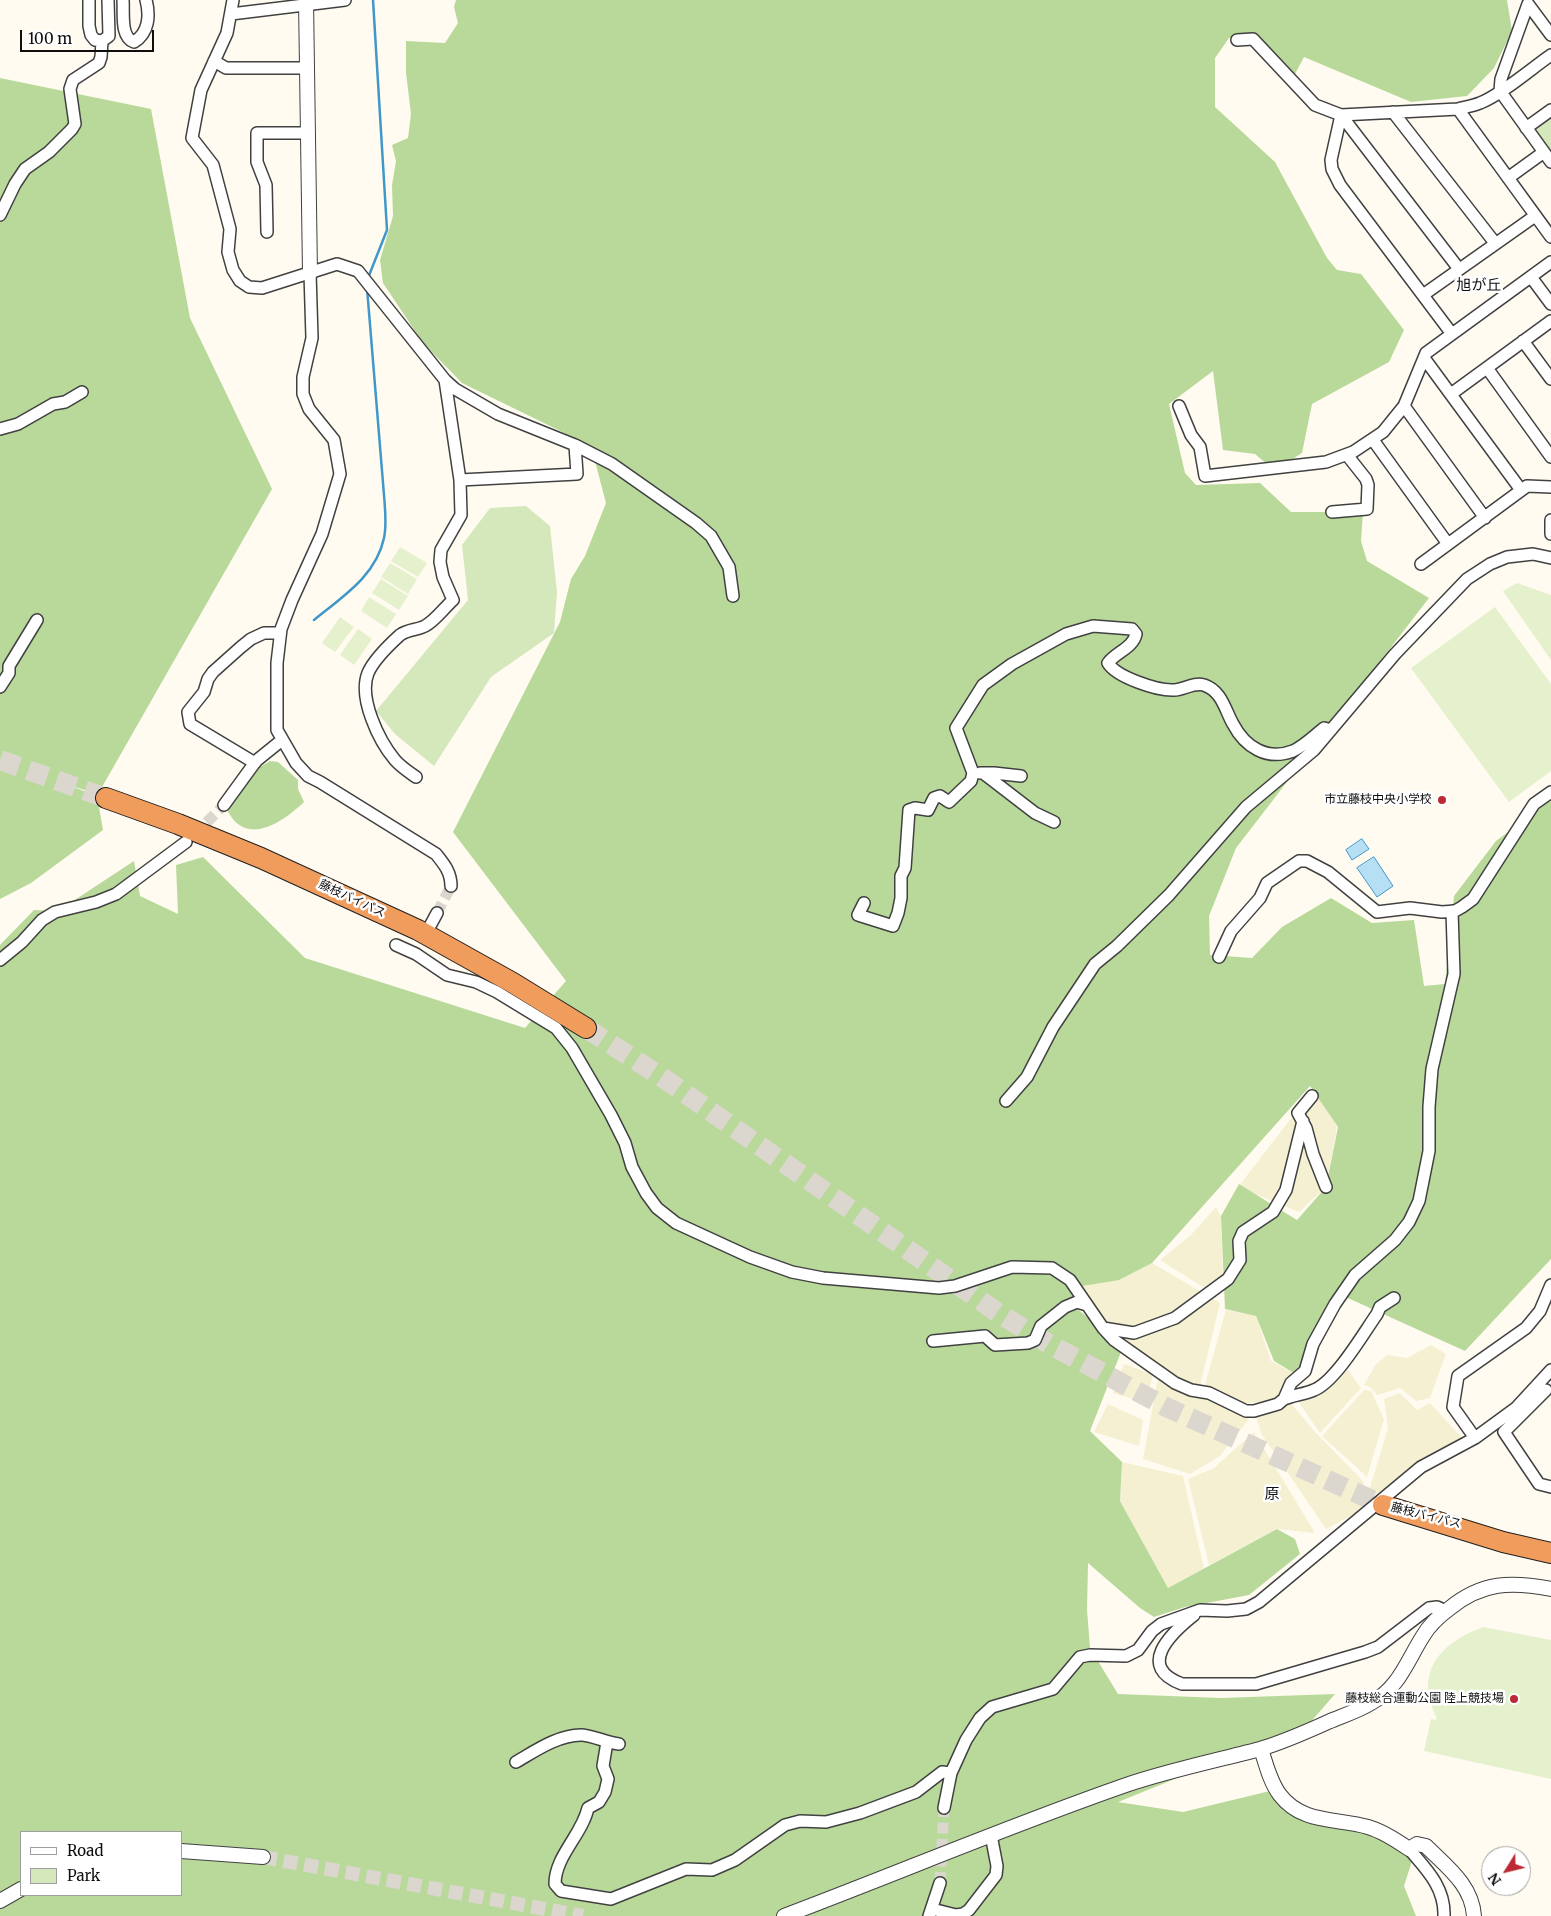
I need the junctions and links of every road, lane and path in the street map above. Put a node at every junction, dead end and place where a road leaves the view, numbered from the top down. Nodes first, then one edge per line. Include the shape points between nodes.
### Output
1 (89, 0) edge
2 (108, 0) edge
3 (123, 0) edge
4 (146, 0) edge
5 (233, 0) edge
6 (345, 0) edge
7 (306, 2) edge
8 (232, 14) junction
9 (1551, 36) edge
10 (1237, 40) dead end
11 (102, 41) junction
12 (1551, 55) edge
13 (214, 61) junction
14 (307, 68) junction
15 (1500, 91) junction
16 (1458, 109) junction
17 (1551, 110) edge
18 (1393, 112) junction
19 (1341, 115) junction
20 (1526, 128) junction
21 (308, 133) junction
22 (1544, 152) junction
23 (1551, 162) edge
24 (1508, 178) junction
25 (0, 215) edge
26 (1535, 216) junction
27 (267, 232) dead end
28 (1551, 237) edge
29 (1495, 243) junction
30 (1551, 262) edge
31 (1459, 269) junction
32 (310, 273) junction
33 (1531, 276) junction
34 (1424, 295) junction
35 (1551, 304) edge
36 (1551, 321) edge
37 (1452, 334) junction
38 (1524, 341) junction
39 (1424, 358) junction
40 (1487, 368) junction
41 (1551, 379) edge
42 (445, 380) junction
43 (82, 392) dead end
44 (1450, 394) junction
45 (1179, 406) dead end
46 (1404, 406) junction
47 (0, 429) edge
48 (1373, 440) junction
49 (575, 445) junction
50 (1347, 455) junction
51 (1551, 457) edge
52 (460, 480) junction
53 (1551, 487) edge
54 (1522, 490) junction
55 (1332, 512) dead end
56 (1484, 518) junction
57 (1551, 520) edge
58 (1551, 534) edge
59 (1448, 544) junction
60 (1551, 558) edge
61 (1421, 564) dead end
62 (732, 596) dead end
63 (37, 620) dead end
64 (280, 633) junction
65 (0, 687) edge
66 (1331, 730) junction
67 (282, 740) junction
68 (255, 763) junction
69 (978, 773) junction
70 (1021, 776) dead end
71 (416, 777) dead end
72 (1551, 792) edge
73 (106, 798) tunnel mouth
74 (224, 805) tunnel mouth
75 (1054, 822) dead end
76 (186, 842) tunnel mouth
77 (451, 886) tunnel mouth
78 (864, 903) dead end
79 (1452, 911) junction
80 (437, 913) tunnel mouth
81 (430, 926) dead end
82 (396, 945) dead end
83 (1219, 957) dead end
84 (0, 960) edge
85 (586, 1028) tunnel mouth
86 (1312, 1096) dead end
87 (1006, 1101) dead end
88 (1303, 1122) junction
89 (1326, 1188) dead end
90 (1551, 1285) edge
91 (1394, 1298) dead end
92 (1087, 1304) junction
93 (1102, 1328) junction
94 (933, 1341) dead end
95 (1551, 1370) edge
96 (1546, 1389) edge
97 (1284, 1399) junction
98 (1475, 1438) junction
99 (1551, 1487) edge
100 (1551, 1548) edge
101 (1551, 1553) edge
102 (1551, 1589) edge
103 (1200, 1610) junction
104 (1446, 1611) junction
105 (607, 1742) junction
106 (620, 1744) dead end
107 (1261, 1749) junction
108 (516, 1762) dead end
109 (951, 1773) junction
110 (944, 1808) tunnel mouth
111 (990, 1835) junction
112 (1409, 1849) junction
113 (182, 1851) edge
114 (263, 1858) tunnel mouth
115 (940, 1883) tunnel mouth
116 (20, 1890) edge
117 (0, 1901) edge
118 (930, 1913) edge
119 (784, 1916) edge
120 (1444, 1916) edge
121 (1474, 1916) edge

1 - 11 street via 91,35
2 - 11 street via 109,36
3 - 4 street via 125,35 134,42 140,39 146,28 149,12
5 - 8 street
6 - 7 street
7 - 8 street
7 - 14 street
8 - 13 street
9 - 15 street via 1528,4 1501,79
10 - 19 street via 1253,39 1314,106
11 - 25 street via 99,63 73,80 70,89 75,124 49,152 24,169
12 - 15 street
13 - 14 street via 226,68
13 - 32 street via 201,90 192,138 213,165 230,229 228,252 233,270 249,287 262,288
14 - 21 street
15 - 16 street via 1482,103
15 - 20 street
16 - 18 street
16 - 24 street
17 - 20 street
18 - 19 street
18 - 29 street
19 - 31 street
19 - 34 street via 1332,169 1340,185
20 - 22 street
21 - 27 street via 256,133 257,162 266,185
21 - 32 street
22 - 23 street
22 - 24 street
24 - 26 street
26 - 28 street
26 - 29 street
29 - 31 street
30 - 33 street
31 - 34 street
32 - 42 street via 337,264 358,271
32 - 64 street via 312,338 302,394 334,440 340,474 322,534
33 - 35 street
33 - 37 street
34 - 37 street
36 - 38 street
37 - 39 street
38 - 40 street
38 - 41 street
39 - 44 street
39 - 46 street
40 - 44 street
40 - 51 street
42 - 49 street via 498,414
42 - 52 street
43 - 47 street via 18,424
44 - 54 street
45 - 50 street via 1200,447 1204,476 1326,462
46 - 48 street via 1394,421
46 - 56 street
48 - 50 street
48 - 59 street
49 - 52 street via 577,474
49 - 62 street via 612,464 711,536 728,567
50 - 55 street via 1366,479 1367,509
52 - 71 street via 461,515 440,550 443,577 453,600 424,627 401,634 375,661 365,687 368,707 379,735 396,761
53 - 54 street via 1527,486
54 - 56 street
56 - 59 street
57 - 58 street
59 - 61 street
60 - 66 street via 1518,554 1490,564 1467,578 1394,654
63 - 65 street
64 - 67 street via 277,730
64 - 68 street via 264,633 241,646 213,672 204,692 188,712 190,724
66 - 69 street via 1324,728 1293,750 1266,754 1255,749 1239,734 1222,700 1204,685 1161,689 1111,668 1108,663 1131,644 1136,634 1132,629 1093,626 1066,634 1012,664 983,685 956,728
66 - 87 street via 1304,760 1246,807 1170,895 1095,964 1053,1027 1027,1077
67 - 68 street
67 - 77 street via 308,776 436,854 448,868
68 - 74 street
69 - 70 street
69 - 75 street via 1034,813
69 - 78 street via 949,802 940,796 934,798 928,810 909,810 901,898 893,926 858,915
72 - 79 street via 1534,804 1473,898
73 - 85 highway, 藤枝バイパス via 261,858 410,926
76 - 84 street via 116,894 55,912 42,920
79 - 83 street via 1427,912 1410,908 1377,912 1328,872 1299,860 1267,883 1260,898 1231,932
79 - 97 street via 1454,974 1432,1069 1429,1151 1419,1201 1395,1240 1356,1275 1335,1304 1313,1344 1305,1371 1291,1383
80 - 81 street
82 - 92 street via 418,950 447,975 476,982 497,992 556,1028 572,1048 612,1115 632,1168 646,1194 676,1223 750,1257 792,1272 823,1278 939,1288 955,1286 1012,1267 1052,1268 1070,1280
86 - 88 street via 1298,1113
88 - 89 street
88 - 93 street via 1286,1190 1274,1212 1243,1232 1239,1241 1240,1260 1228,1279 1175,1318 1134,1334
90 - 98 street via 1540,1311 1526,1328 1458,1376 1453,1407
91 - 97 street via 1380,1307 1325,1384
92 - 93 street
92 - 94 street via 1077,1302 1065,1307 1041,1326 1035,1340 1028,1343 995,1345 985,1336
93 - 97 street via 1159,1372 1191,1390 1209,1393 1246,1411 1267,1408
95 - 96 street
96 - 98 street
96 - 99 street via 1504,1432 1539,1484
98 - 103 street via 1421,1467 1259,1602 1246,1609 1227,1612
100 - 101 highway, 藤枝バイパス via 1384,1505
102 - 104 street via 1532,1585 1494,1586 1460,1599
103 - 104 street via 1163,1645 1160,1666 1172,1681 1182,1684 1256,1684 1365,1652 1378,1647 1429,1608
103 - 109 street via 1161,1624 1138,1650 1126,1656 1090,1655 1080,1658 1052,1689 992,1707 980,1718 966,1740
104 - 107 street via 1428,1628 1403,1674 1385,1694 1349,1713
105 - 106 street
105 - 108 street via 582,1734 564,1738
105 - 109 street via 603,1766 608,1779 605,1792 600,1802 588,1808 555,1873 555,1884 561,1891 611,1899 686,1869 712,1870 734,1860 786,1825 800,1821 826,1822 860,1813 916,1792 942,1772
107 - 111 street via 1128,1784
107 - 112 street via 1274,1784 1289,1805 1316,1818 1368,1827
109 - 110 street
111 - 118 street via 996,1876 963,1914
111 - 119 street
112 - 120 street via 1434,1879 1441,1895
112 - 121 street via 1417,1844 1426,1846 1465,1886 1473,1902
113 - 114 street
115 - 118 street
116 - 117 street

